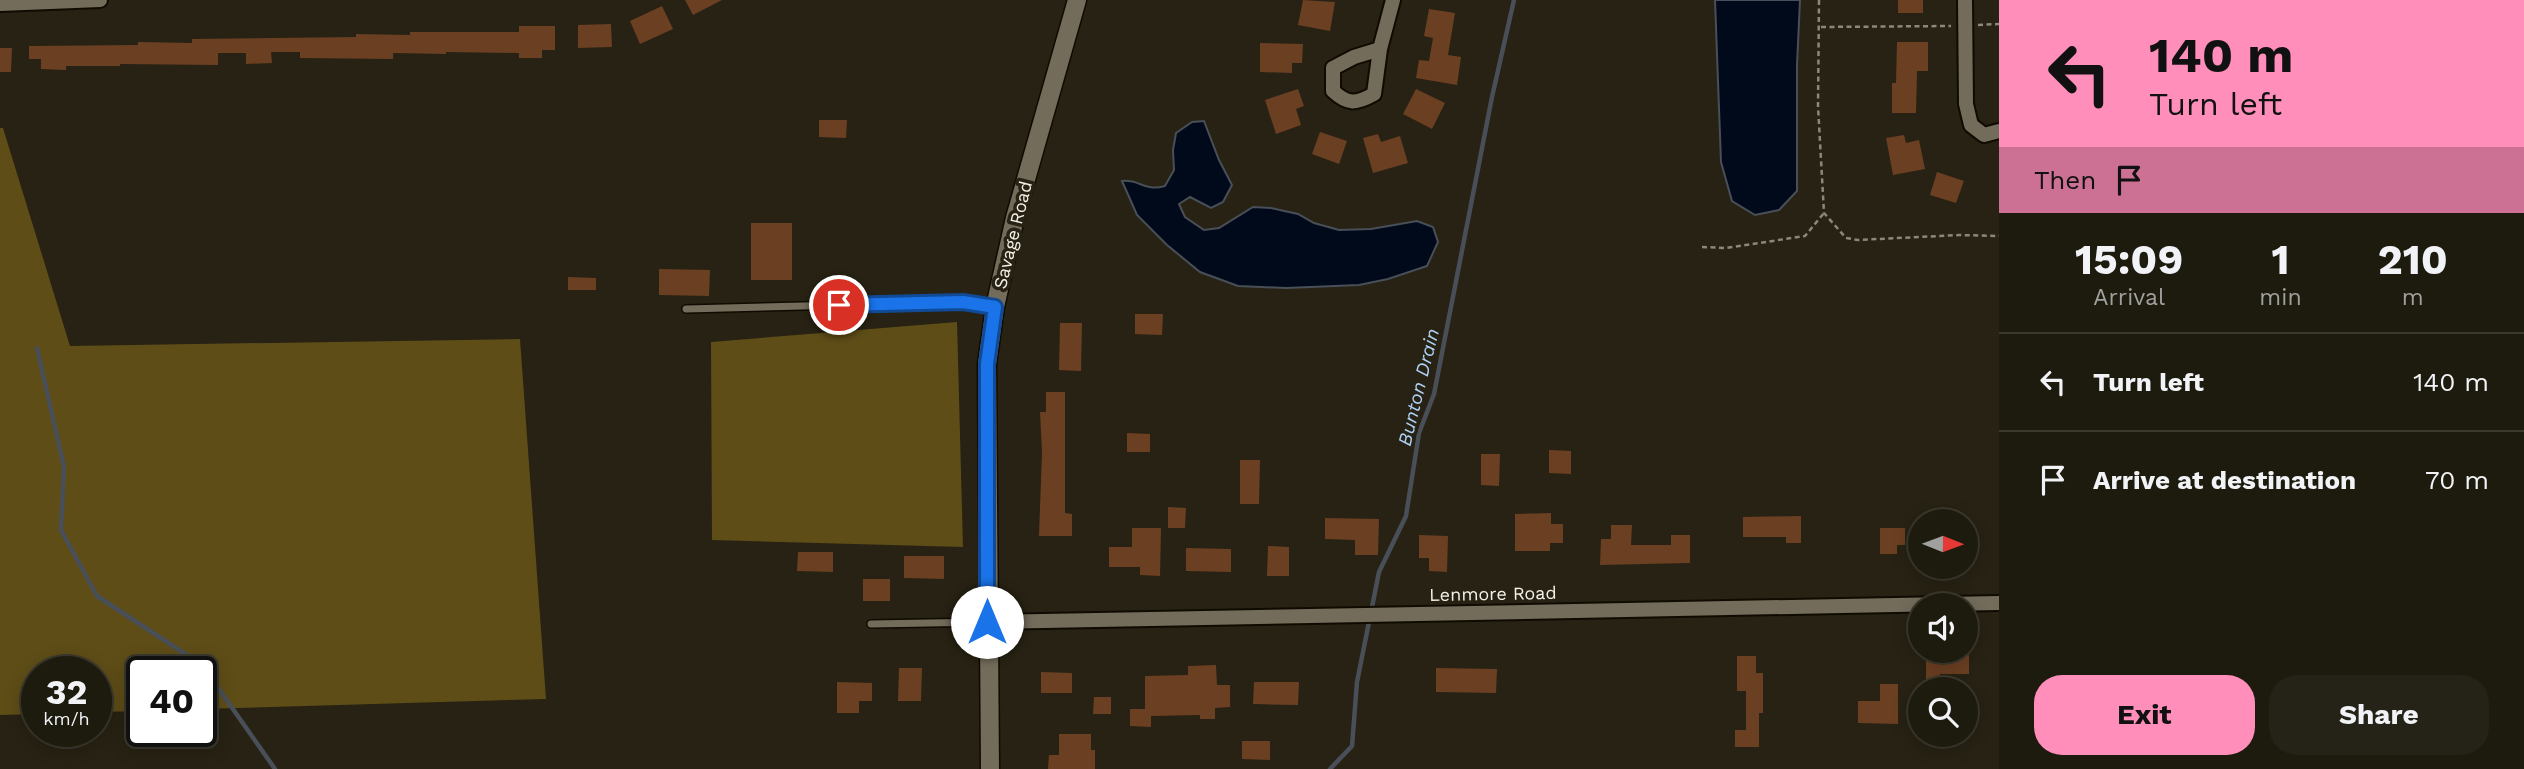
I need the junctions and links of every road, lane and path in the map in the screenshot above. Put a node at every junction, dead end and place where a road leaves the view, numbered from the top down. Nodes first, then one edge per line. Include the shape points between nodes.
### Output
1 (100, 0) edge
2 (1077, 0) edge
3 (1393, 0) edge
4 (1819, 0) edge
5 (1965, 0) edge
6 (0, 4) edge
7 (1999, 24) edge
8 (1974, 25) dead end
9 (1957, 26) dead end
10 (1819, 27) junction
11 (1380, 49) dead end
12 (1999, 131) edge
13 (1824, 213) junction
14 (1999, 236) edge
15 (1702, 247) dead end
16 (995, 307) junction
17 (686, 309) dead end
18 (1999, 603) edge
19 (987, 622) junction
20 (871, 624) dead end
21 (990, 769) edge

1 - 6 street
2 - 16 street, Savage Road via 1015,218
3 - 11 street
4 - 10 path
5 - 12 street via 1970,125 1983,135
7 - 8 path
9 - 10 path
10 - 13 path
13 - 14 path via 1839,232 1858,240
13 - 15 path via 1805,236 1726,248
16 - 17 lane via 963,302
16 - 19 street, Savage Road via 987,364
18 - 19 street, Lenmore Road
19 - 20 lane
19 - 21 street, Savage Road

